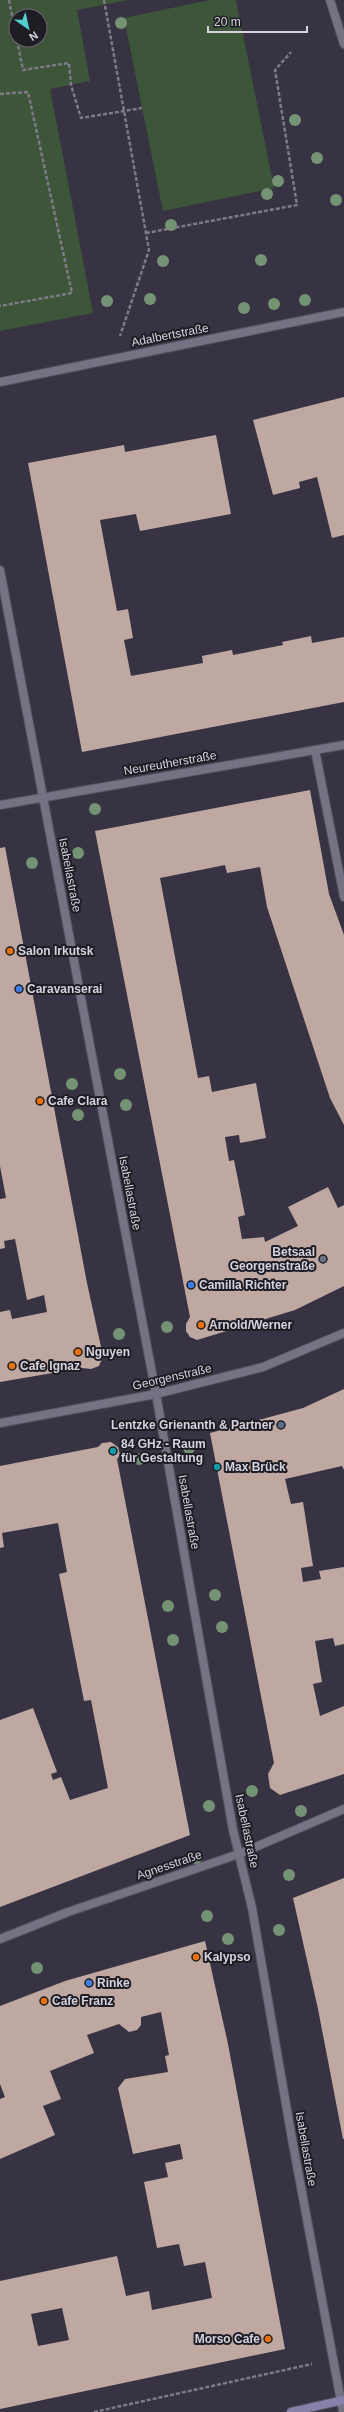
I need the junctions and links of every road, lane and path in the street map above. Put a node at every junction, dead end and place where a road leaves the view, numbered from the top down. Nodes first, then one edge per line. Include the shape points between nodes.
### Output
1 (104, 0) edge
2 (330, 0) edge
3 (344, 44) edge
4 (19, 48) edge
5 (291, 52) dead end
6 (0, 94) edge
7 (142, 108) dead end
8 (124, 111) junction
9 (146, 233) junction
10 (0, 306) edge
11 (344, 312) edge
12 (112, 359) junction
13 (0, 382) edge
14 (0, 570) edge
15 (344, 745) edge
16 (315, 750) junction
17 (43, 797) junction
18 (0, 805) edge
19 (344, 897) edge
20 (344, 1333) edge
21 (156, 1394) junction
22 (0, 1424) edge
23 (344, 1809) edge
24 (239, 1854) junction
25 (0, 1940) edge
26 (333, 2360) junction
27 (342, 2401) edge
28 (94, 2412) edge
29 (290, 2412) edge
30 (343, 2412) edge

1 - 8 path
2 - 3 street
4 - 8 path via 23,70 69,63 81,118
5 - 9 path via 275,70 297,205
6 - 10 path via 28,92 72,293
7 - 8 path
8 - 9 path
9 - 12 path via 149,250
11 - 12 street, Adalbertstraße
12 - 13 street, Adalbertstraße
14 - 17 street, Isabellastraße
15 - 16 street, Neureutherstraße
16 - 17 street, Neureutherstraße
16 - 19 street
17 - 18 street, Neureutherstraße
17 - 21 street, Isabellastraße
20 - 21 street, Georgenstraße via 263,1367
21 - 22 street, Georgenstraße
21 - 24 street, Isabellastraße
23 - 24 street, Agnesstraße
24 - 25 street, Agnesstraße via 68,1912
24 - 26 street, Isabellastraße via 252,1908
26 - 27 street, Isabellastraße
26 - 28 path
27 - 29 main road
27 - 30 street, Isabellastraße

